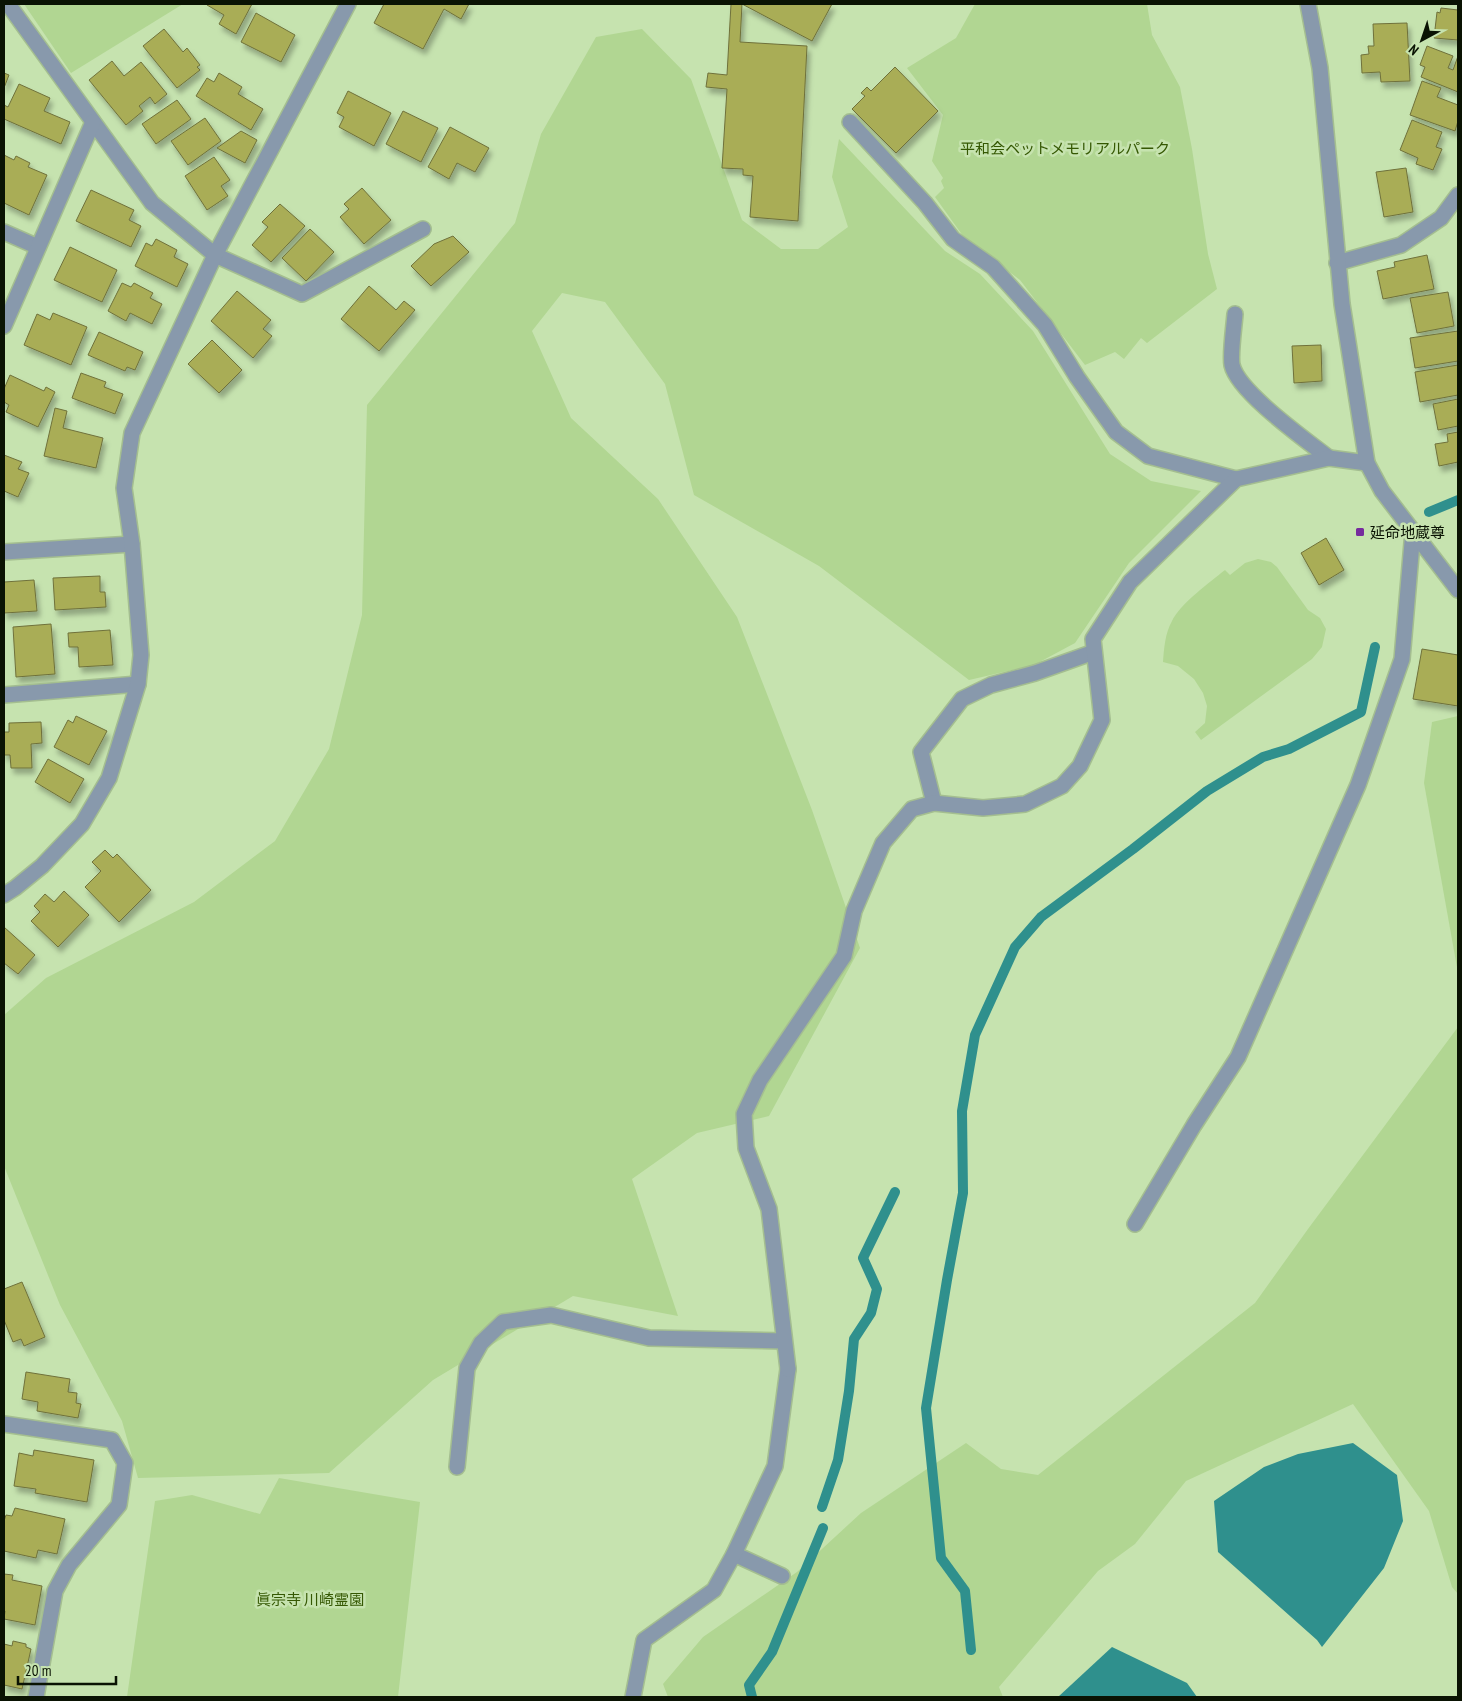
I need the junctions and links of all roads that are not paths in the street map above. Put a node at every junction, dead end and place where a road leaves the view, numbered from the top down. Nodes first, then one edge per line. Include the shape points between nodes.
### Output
1 (8, 4) edge
2 (348, 4) edge
3 (1308, 4) edge
4 (93, 122) junction
5 (850, 122) dead end
6 (1458, 195) edge
7 (423, 229) dead end
8 (4, 232) edge
9 (38, 247) junction
10 (215, 255) junction
11 (1338, 263) junction
12 (1234, 314) dead end
13 (4, 326) edge
14 (1329, 458) junction
15 (1367, 463) junction
16 (1236, 479) junction
17 (1413, 531) junction
18 (132, 544) junction
19 (4, 552) edge
20 (1458, 590) edge
21 (1094, 652) junction
22 (138, 684) junction
23 (4, 695) edge
24 (934, 803) junction
25 (4, 895) edge
26 (1135, 1224) dead end
27 (784, 1341) junction
28 (4, 1424) edge
29 (457, 1467) dead end
30 (734, 1554) junction
31 (782, 1576) dead end
32 (36, 1697) edge
33 (633, 1697) edge

1 - 4 street
2 - 10 street
3 - 11 street via 1320,68
4 - 9 street
4 - 10 street via 152,203
5 - 16 street via 925,203 953,239 993,267 1045,325 1116,432 1148,456
6 - 11 street via 1441,218 1401,244
7 - 10 street via 302,294
8 - 9 street
9 - 13 street
10 - 18 street via 132,433 124,488
11 - 15 street
12 - 14 street via 1232,364 1238,379 1267,408
14 - 15 street
14 - 16 street
15 - 17 street via 1382,491
16 - 21 street via 1130,582 1093,639
17 - 20 street
17 - 26 street via 1402,659 1358,784 1238,1056
18 - 19 street
18 - 22 street via 141,655
21 - 24 street via 990,685 962,699 921,752
21 - 24 street via 1102,720 1080,766 1062,786 1025,804 983,808
22 - 23 street
22 - 25 street via 109,778 82,824 42,866
24 - 27 street via 912,809 884,843 854,911 844,956 760,1080 744,1114 746,1148 769,1209
27 - 29 street via 649,1338 551,1315 503,1322 481,1343 467,1368
27 - 30 street via 788,1369 775,1466
28 - 32 street via 112,1440 125,1463 119,1505 69,1565 55,1591
30 - 31 street
30 - 33 street via 714,1590 644,1640

